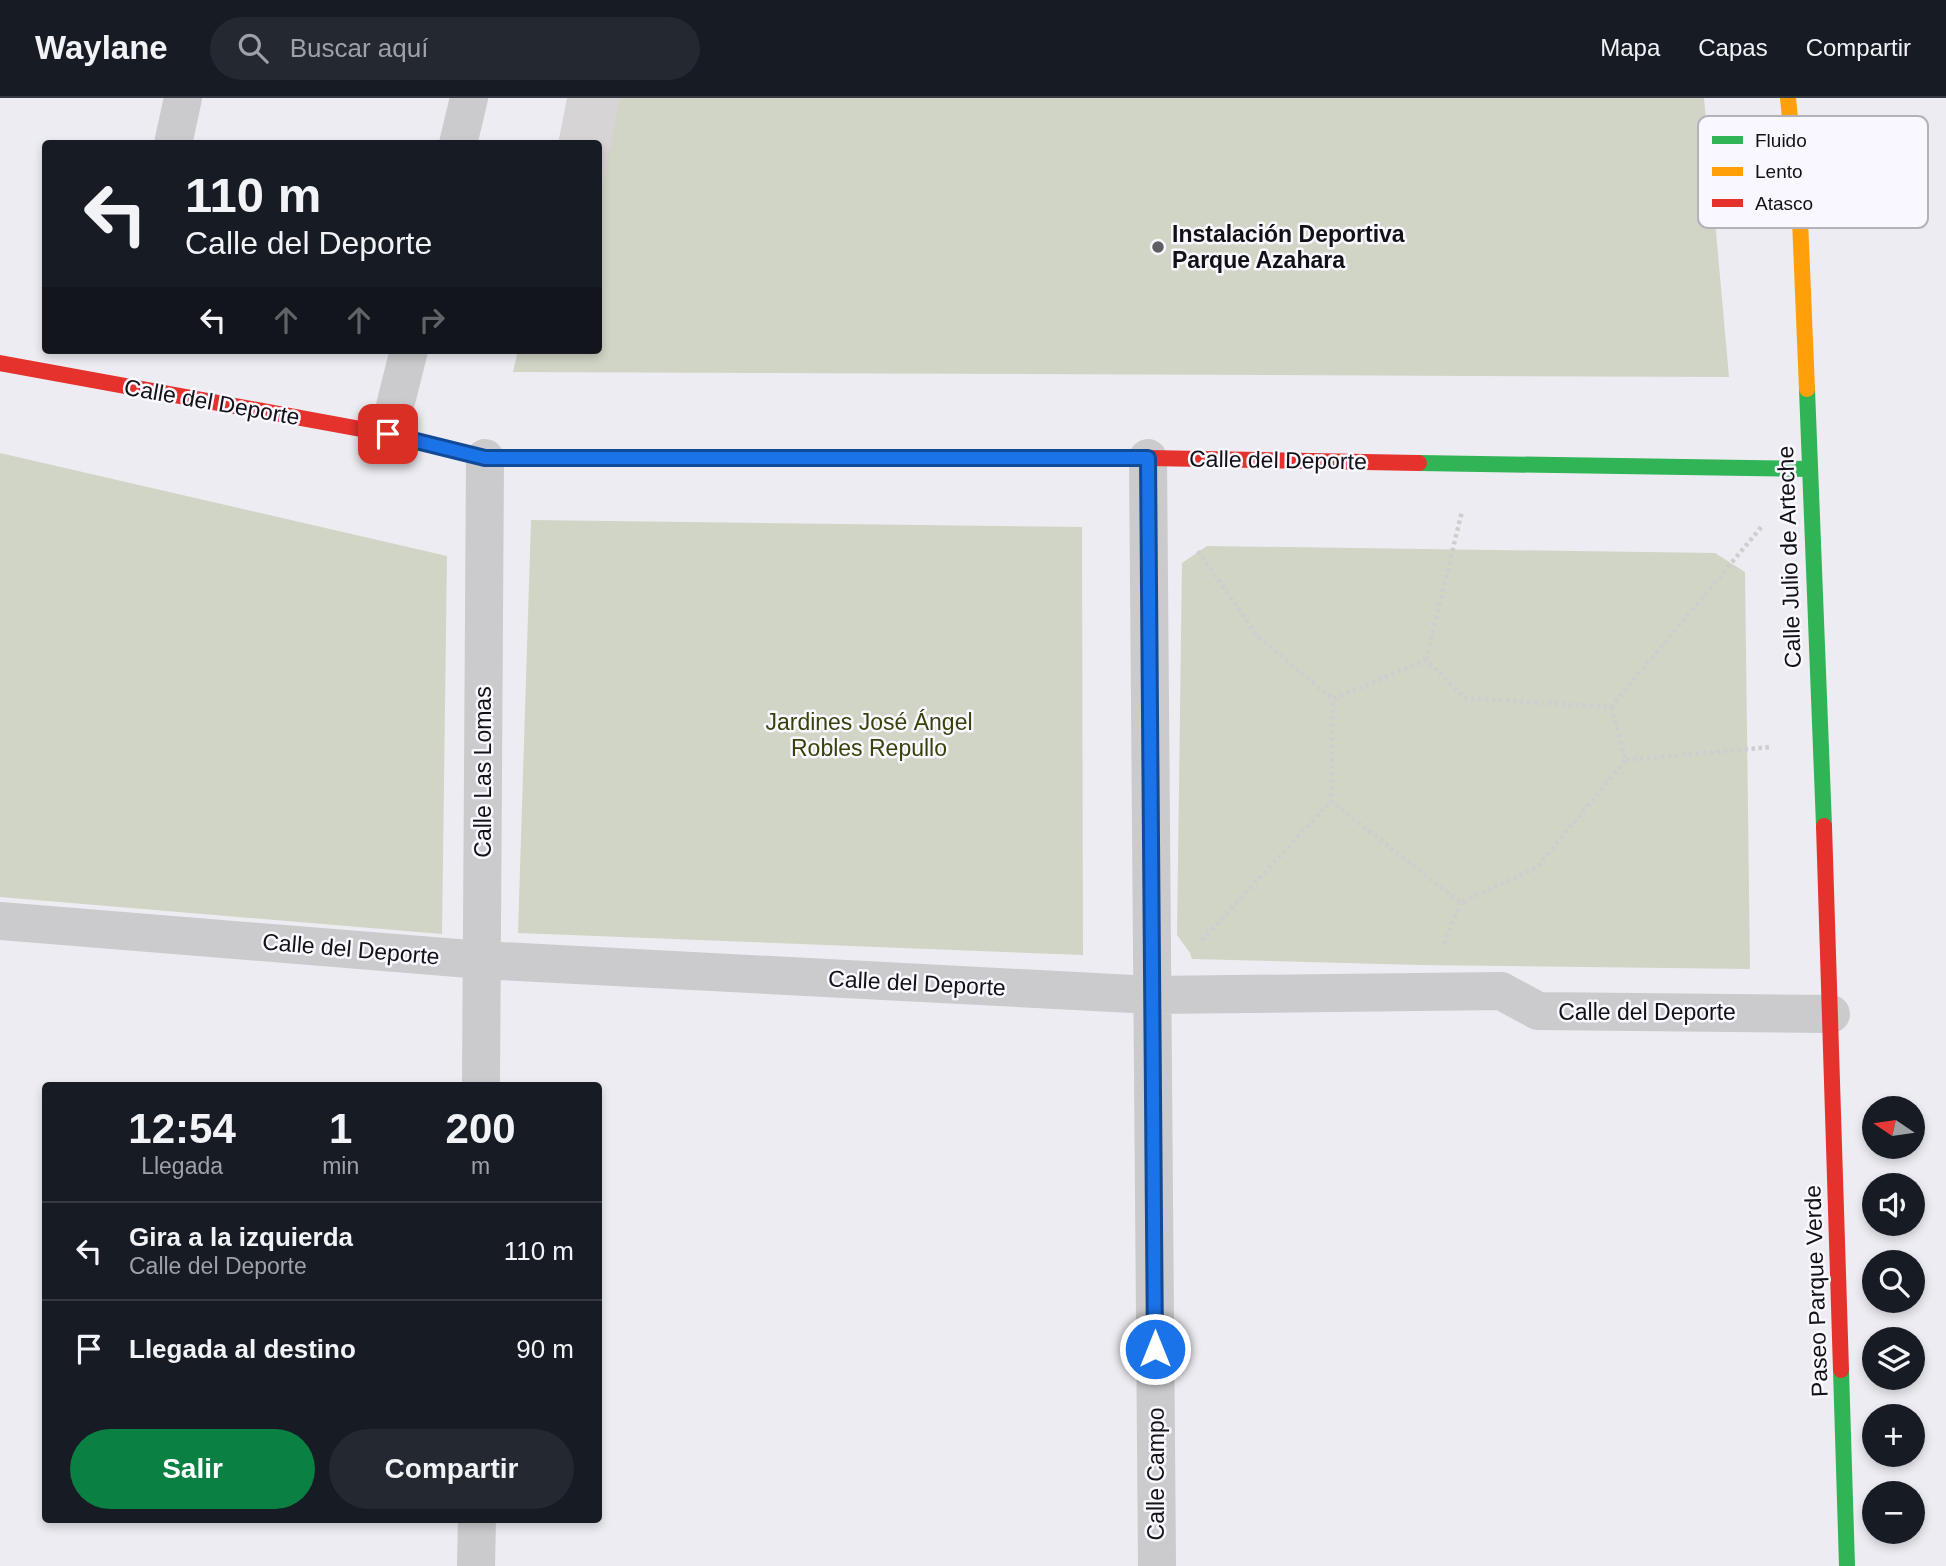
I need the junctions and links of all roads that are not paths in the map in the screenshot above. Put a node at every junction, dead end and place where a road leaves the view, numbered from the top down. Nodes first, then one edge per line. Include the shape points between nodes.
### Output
1 (183, 98) edge
2 (469, 98) edge
3 (1788, 98) edge
4 (1790, 116) edge
5 (174, 140) edge
6 (459, 140) edge
7 (1800, 228) edge
8 (408, 354) edge
9 (0, 363) edge
10 (388, 434) junction
11 (485, 458) junction
12 (1148, 458) junction
13 (1808, 469) junction
14 (0, 921) edge
15 (482, 960) junction
16 (1152, 995) junction
17 (1831, 1014) junction
18 (481, 1082) edge
19 (477, 1523) edge
20 (476, 1566) edge
21 (1157, 1566) edge
22 (1847, 1566) edge

1 - 5 street
2 - 6 street
3 - 4 street, Calle Julio de Arteche
7 - 13 street, Calle Julio de Arteche
8 - 10 street
9 - 10 street, Calle del Deporte
10 - 11 street, Calle del Deporte
11 - 12 street, Calle del Deporte
11 - 15 street, Calle Las Lomas
12 - 13 street, Calle del Deporte
12 - 16 street, Calle Campo
13 - 17 street, Calle Julio de Arteche
14 - 15 street, Calle del Deporte
15 - 16 street, Calle del Deporte
15 - 18 street, Calle Las Lomas
16 - 17 street, Calle del Deporte via 1501,991 1538,1011
16 - 21 street, Calle Campo
17 - 22 street, Paseo Parque Verde
19 - 20 street

